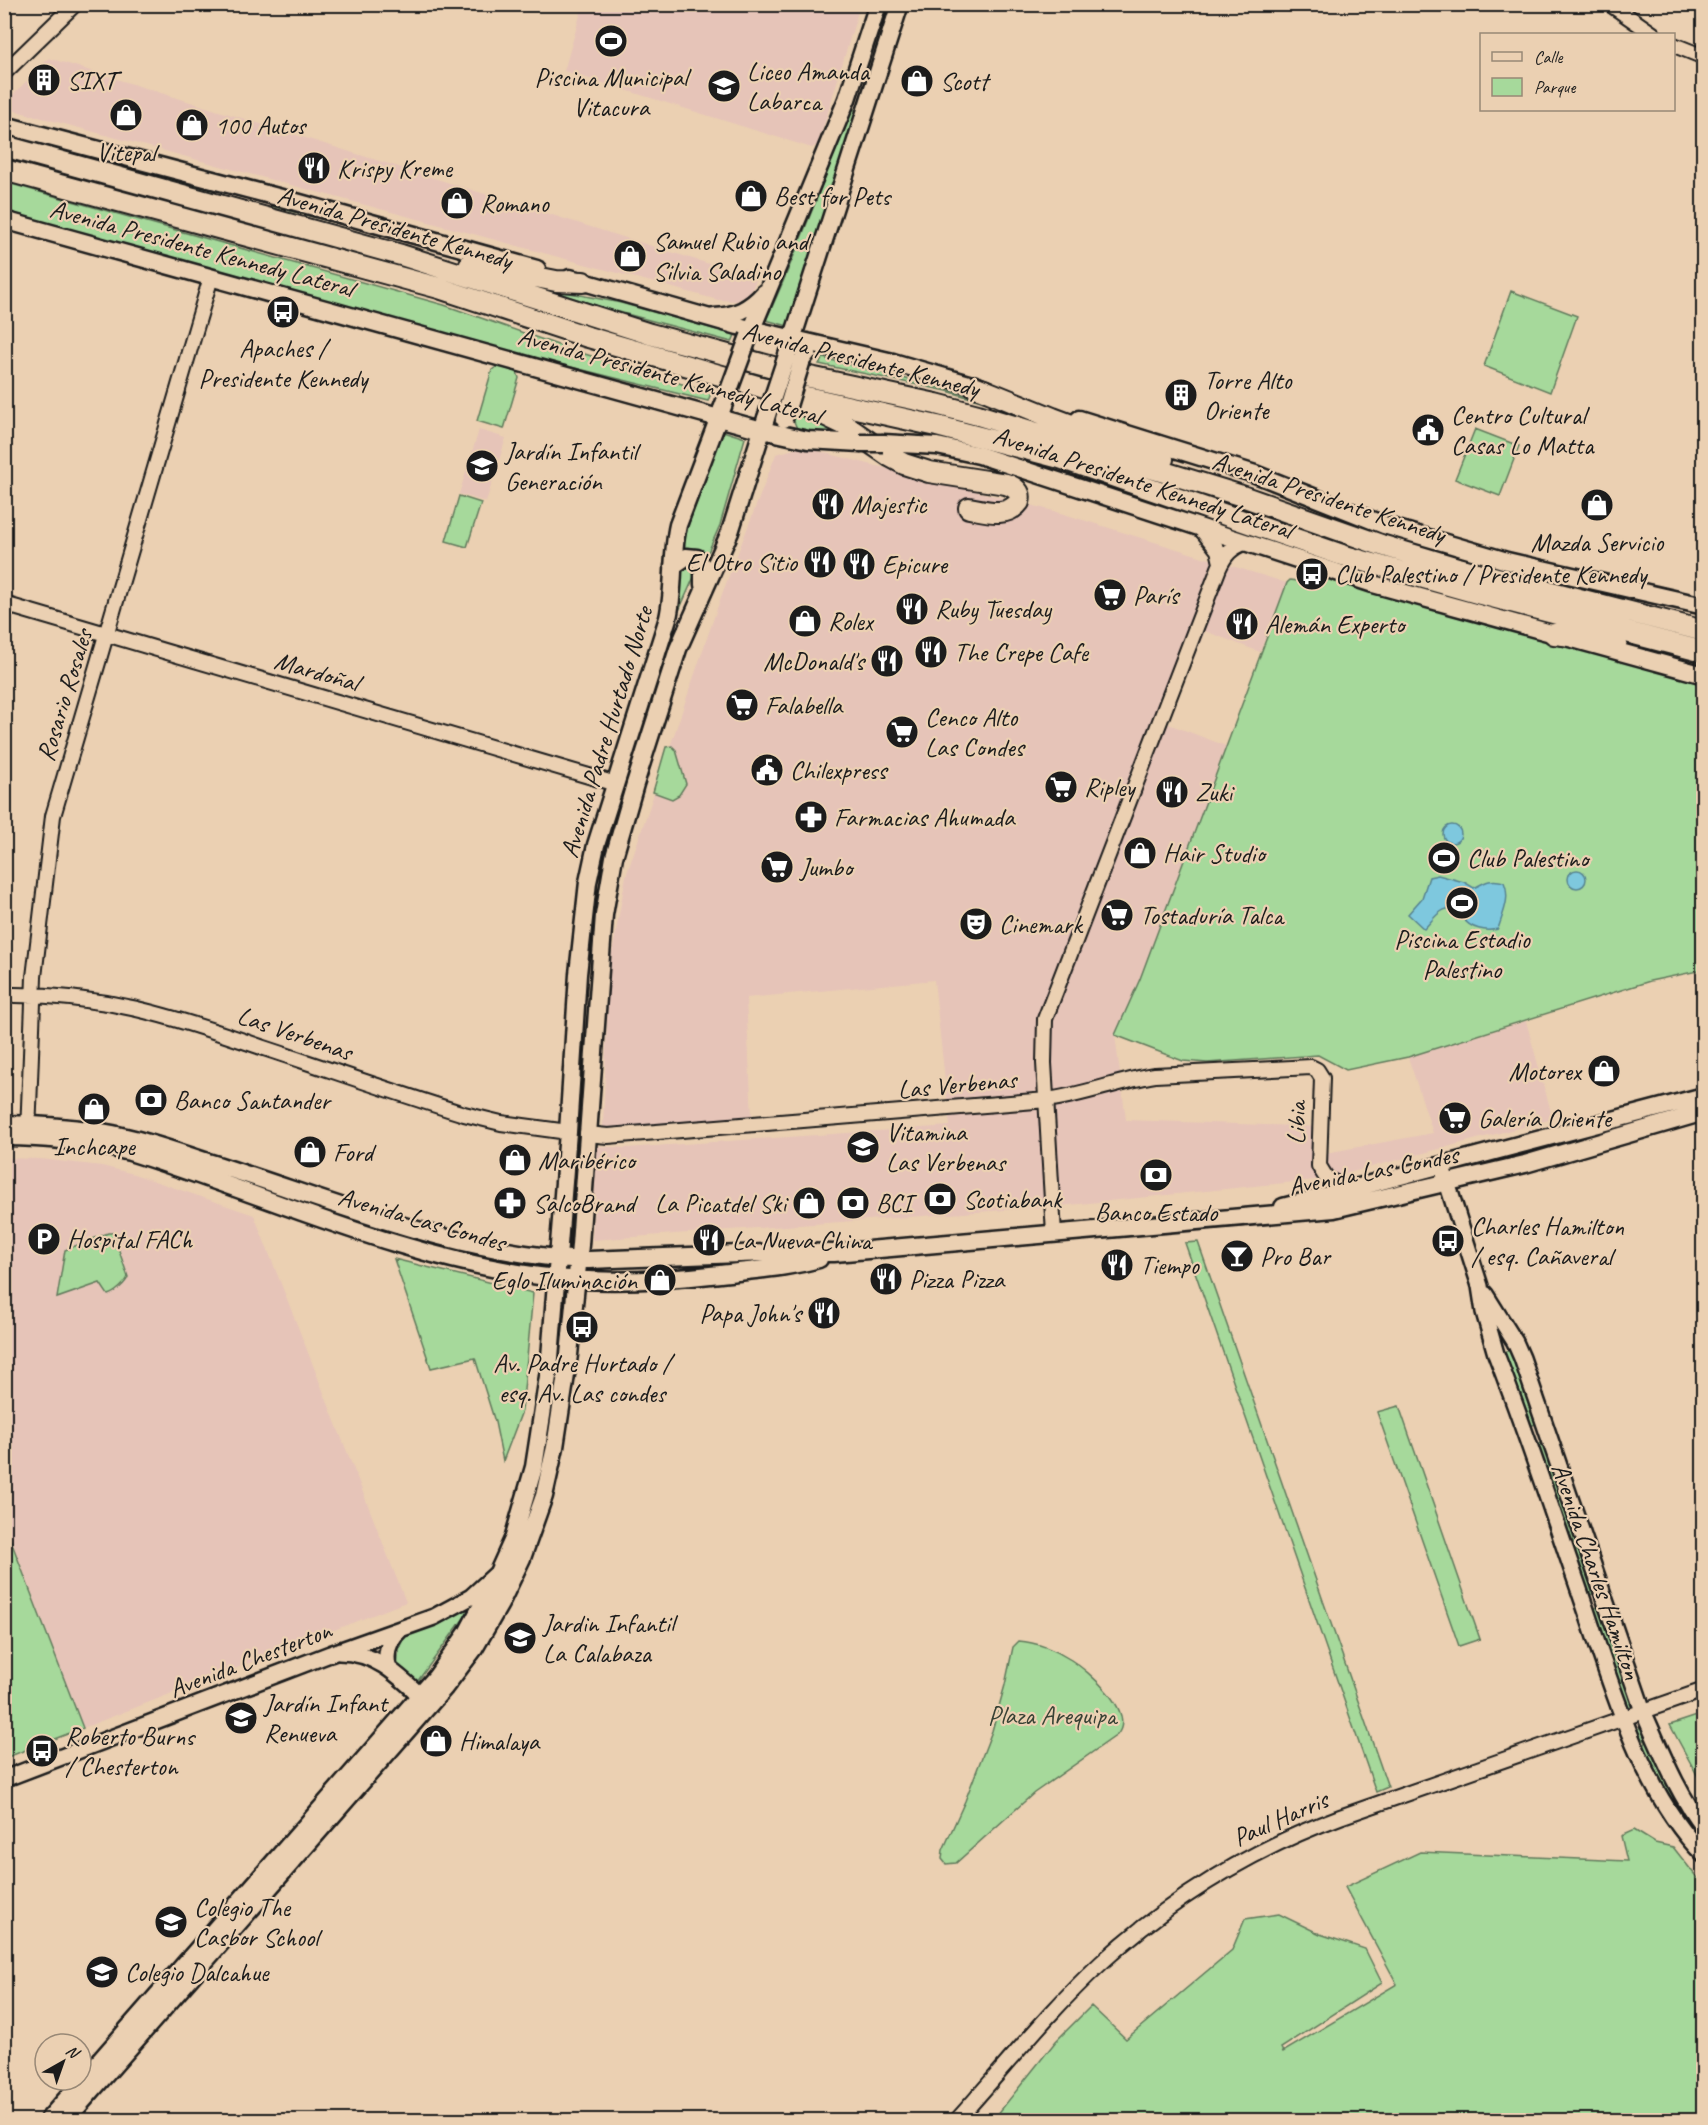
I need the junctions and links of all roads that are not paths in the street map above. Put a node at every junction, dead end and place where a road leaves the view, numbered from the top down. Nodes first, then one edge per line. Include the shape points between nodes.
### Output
1 (75, 4) edge
2 (878, 4) edge
3 (900, 4) edge
4 (1610, 4) edge
5 (1652, 33) edge
6 (1675, 45) edge
7 (1704, 57) edge
8 (4, 73) edge
9 (4, 126) edge
10 (4, 146) edge
11 (4, 170) edge
12 (4, 220) edge
13 (401, 255) junction
14 (211, 277) junction
15 (582, 282) junction
16 (767, 290) junction
17 (707, 318) junction
18 (751, 333) junction
19 (791, 343) junction
20 (815, 349) junction
21 (974, 386) junction
22 (761, 387) junction
23 (720, 413) junction
24 (764, 424) junction
25 (785, 428) junction
26 (1239, 495) junction
27 (969, 508) dead end
28 (1201, 529) junction
29 (1244, 543) junction
30 (1221, 562) junction
31 (673, 566) junction
32 (702, 594) junction
33 (4, 604) edge
34 (1704, 606) edge
35 (1704, 631) edge
36 (107, 634) junction
37 (1554, 634) junction
38 (1697, 650) edge
39 (1704, 675) edge
40 (616, 784) junction
41 (578, 974) junction
42 (33, 994) junction
43 (4, 995) edge
44 (598, 995) junction
45 (1322, 1078) joint
46 (1704, 1096) edge
47 (1047, 1100) junction
48 (1704, 1112) edge
49 (4, 1124) edge
50 (28, 1131) junction
51 (568, 1132) junction
52 (587, 1134) junction
53 (4, 1137) edge
54 (1441, 1164) junction
55 (1447, 1184) junction
56 (1348, 1189) junction
57 (1259, 1214) junction
58 (1054, 1234) junction
59 (834, 1253) junction
60 (557, 1258) junction
61 (578, 1260) junction
62 (556, 1277) junction
63 (576, 1280) junction
64 (1480, 1286) junction
65 (1515, 1342) junction
66 (1496, 1354) junction
67 (502, 1565) junction
68 (401, 1628) junction
69 (330, 1653) junction
70 (388, 1666) junction
71 (1704, 1690) edge
72 (425, 1700) junction
73 (1643, 1712) junction
74 (1623, 1718) junction
75 (4, 1779) edge
76 (1704, 1828) edge
77 (1704, 1855) edge
78 (48, 2121) edge
79 (66, 2121) edge
80 (957, 2121) edge

1 - 8 street
2 - 16 main road, Avenida Padre Hurtado Norte via 847,99
3 - 19 main road, Avenida Padre Hurtado Norte
4 - 5 street
6 - 7 street
9 - 15 main road, Avenida Presidente Kennedy Lateral
10 - 13 highway, Avenida Presidente Kennedy
11 - 22 highway, Avenida Presidente Kennedy via 439,288 588,337
12 - 14 main road, Avenida Presidente Kennedy Lateral
13 - 15 highway
13 - 26 highway, Avenida Presidente Kennedy via 650,334 826,381 978,415
14 - 23 main road, Avenida Presidente Kennedy Lateral
14 - 36 street, Rosario Rosales
15 - 17 main road, Avenida Presidente Kennedy Lateral
16 - 17 main road via 741,312
16 - 18 main road, Avenida Padre Hurtado Norte
17 - 18 main road, Avenida Presidente Kennedy Lateral
18 - 19 main road, Avenida Presidente Kennedy Lateral
18 - 23 main road, Avenida Padre Hurtado Norte, bridge
19 - 20 main road, Avenida Presidente Kennedy Lateral
19 - 24 main road, Avenida Padre Hurtado Norte, bridge
20 - 21 main road, Avenida Presidente Kennedy Lateral via 903,365
20 - 25 main road, bridge via 802,360
21 - 26 highway via 1155,456
21 - 34 main road, Avenida Presidente Kennedy Lateral via 1255,474 1384,525 1507,561
22 - 27 highway via 834,419 904,464 928,472 1006,484 1020,494 1019,502 1009,511
22 - 38 highway, Avenida Presidente Kennedy via 1060,458 1342,555
23 - 24 main road, Avenida Presidente Kennedy Lateral
23 - 31 main road, Avenida Padre Hurtado Norte via 683,510
24 - 25 main road, Avenida Presidente Kennedy Lateral
24 - 32 main road, Avenida Padre Hurtado Norte via 733,523
25 - 28 main road, Avenida Presidente Kennedy Lateral, bridge via 828,442 910,443 979,455
26 - 35 highway, Avenida Presidente Kennedy via 1458,568
28 - 29 main road, Avenida Presidente Kennedy Lateral
28 - 30 street via 1218,550
29 - 30 street via 1234,547
29 - 37 main road, Avenida Presidente Kennedy Lateral via 1400,592
30 - 47 street via 1050,1004 1044,1032
31 - 32 main road via 689,556 700,560 704,572
31 - 40 main road, Avenida Padre Hurtado Norte via 668,618
32 - 44 main road, Avenida Padre Hurtado Norte via 674,663 616,846 604,915
33 - 36 street, Mardoñal
36 - 40 street, Mardoñal
36 - 42 street, Rosario Rosales via 53,816
37 - 38 highway
37 - 39 main road, Avenida Presidente Kennedy Lateral
40 - 41 main road, Avenida Padre Hurtado Norte via 591,864
41 - 44 main road
41 - 51 main road, Avenida Padre Hurtado Norte
42 - 43 street, Las Verbenas
42 - 50 street, Rosario Rosales
42 - 51 street, Las Verbenas via 153,1011 464,1114
44 - 52 main road, Avenida Padre Hurtado Norte
45 - 47 street, Las Verbenas via 1317,1070 1308,1067 1168,1073
45 - 56 street, Libia via 1319,1166 1327,1179
46 - 54 main road, Avenida Las Condes
47 - 52 street, Las Verbenas via 608,1136
47 - 58 street
48 - 55 main road, Avenida Las Condes
49 - 50 main road, Avenida Las Condes
50 - 53 main road, Avenida Las Condes
50 - 60 main road, Avenida Las Condes via 88,1130 133,1138 408,1227 476,1246
50 - 62 main road, Avenida Las Condes via 130,1152 406,1246 494,1268
51 - 60 main road, Avenida Padre Hurtado Norte
52 - 61 main road, Avenida Padre Hurtado Norte
54 - 55 main road, Avenida Charles Hamilton
54 - 56 main road, Avenida Las Condes
55 - 57 main road, Avenida Las Condes via 1323,1211
55 - 64 main road, Avenida Charles Hamilton
56 - 57 main road, Avenida Las Condes
57 - 58 main road, Avenida Las Condes
58 - 59 main road, Avenida Las Condes
59 - 61 main road, Avenida Las Condes
59 - 63 main road, Avenida Las Condes via 792,1265 704,1276
60 - 61 main road, Avenida Las Condes
60 - 62 main road, Avenida Padre Hurtado Norte
61 - 63 main road, Avenida Padre Hurtado Norte
62 - 63 main road, Avenida Las Condes
62 - 67 main road, Avenida Padre Hurtado Norte via 539,1445 522,1512
63 - 72 main road, Avenida Padre Hurtado Norte via 555,1447 531,1534 488,1626 459,1670
64 - 65 main road, Avenida Charles Hamilton
64 - 66 main road, Avenida Charles Hamilton
65 - 66 main road via 1503,1346
65 - 73 main road, Avenida Charles Hamilton
66 - 74 main road, Avenida Charles Hamilton
67 - 68 main road, Avenida Chesterton via 484,1586 460,1604
67 - 72 main road, Avenida Padre Hurtado Norte via 467,1633
68 - 69 main road, Avenida Chesterton
68 - 70 main road via 390,1642
69 - 70 main road via 356,1653
69 - 75 main road, Avenida Chesterton
70 - 72 main road
71 - 73 street, Paul Harris
72 - 78 main road
72 - 79 main road
73 - 74 street, Paul Harris
73 - 76 main road, Avenida Charles Hamilton via 1666,1765
74 - 77 main road, Avenida Charles Hamilton via 1659,1794
74 - 80 street, Paul Harris via 1315,1826 1223,1872 1152,1920 1100,1964

